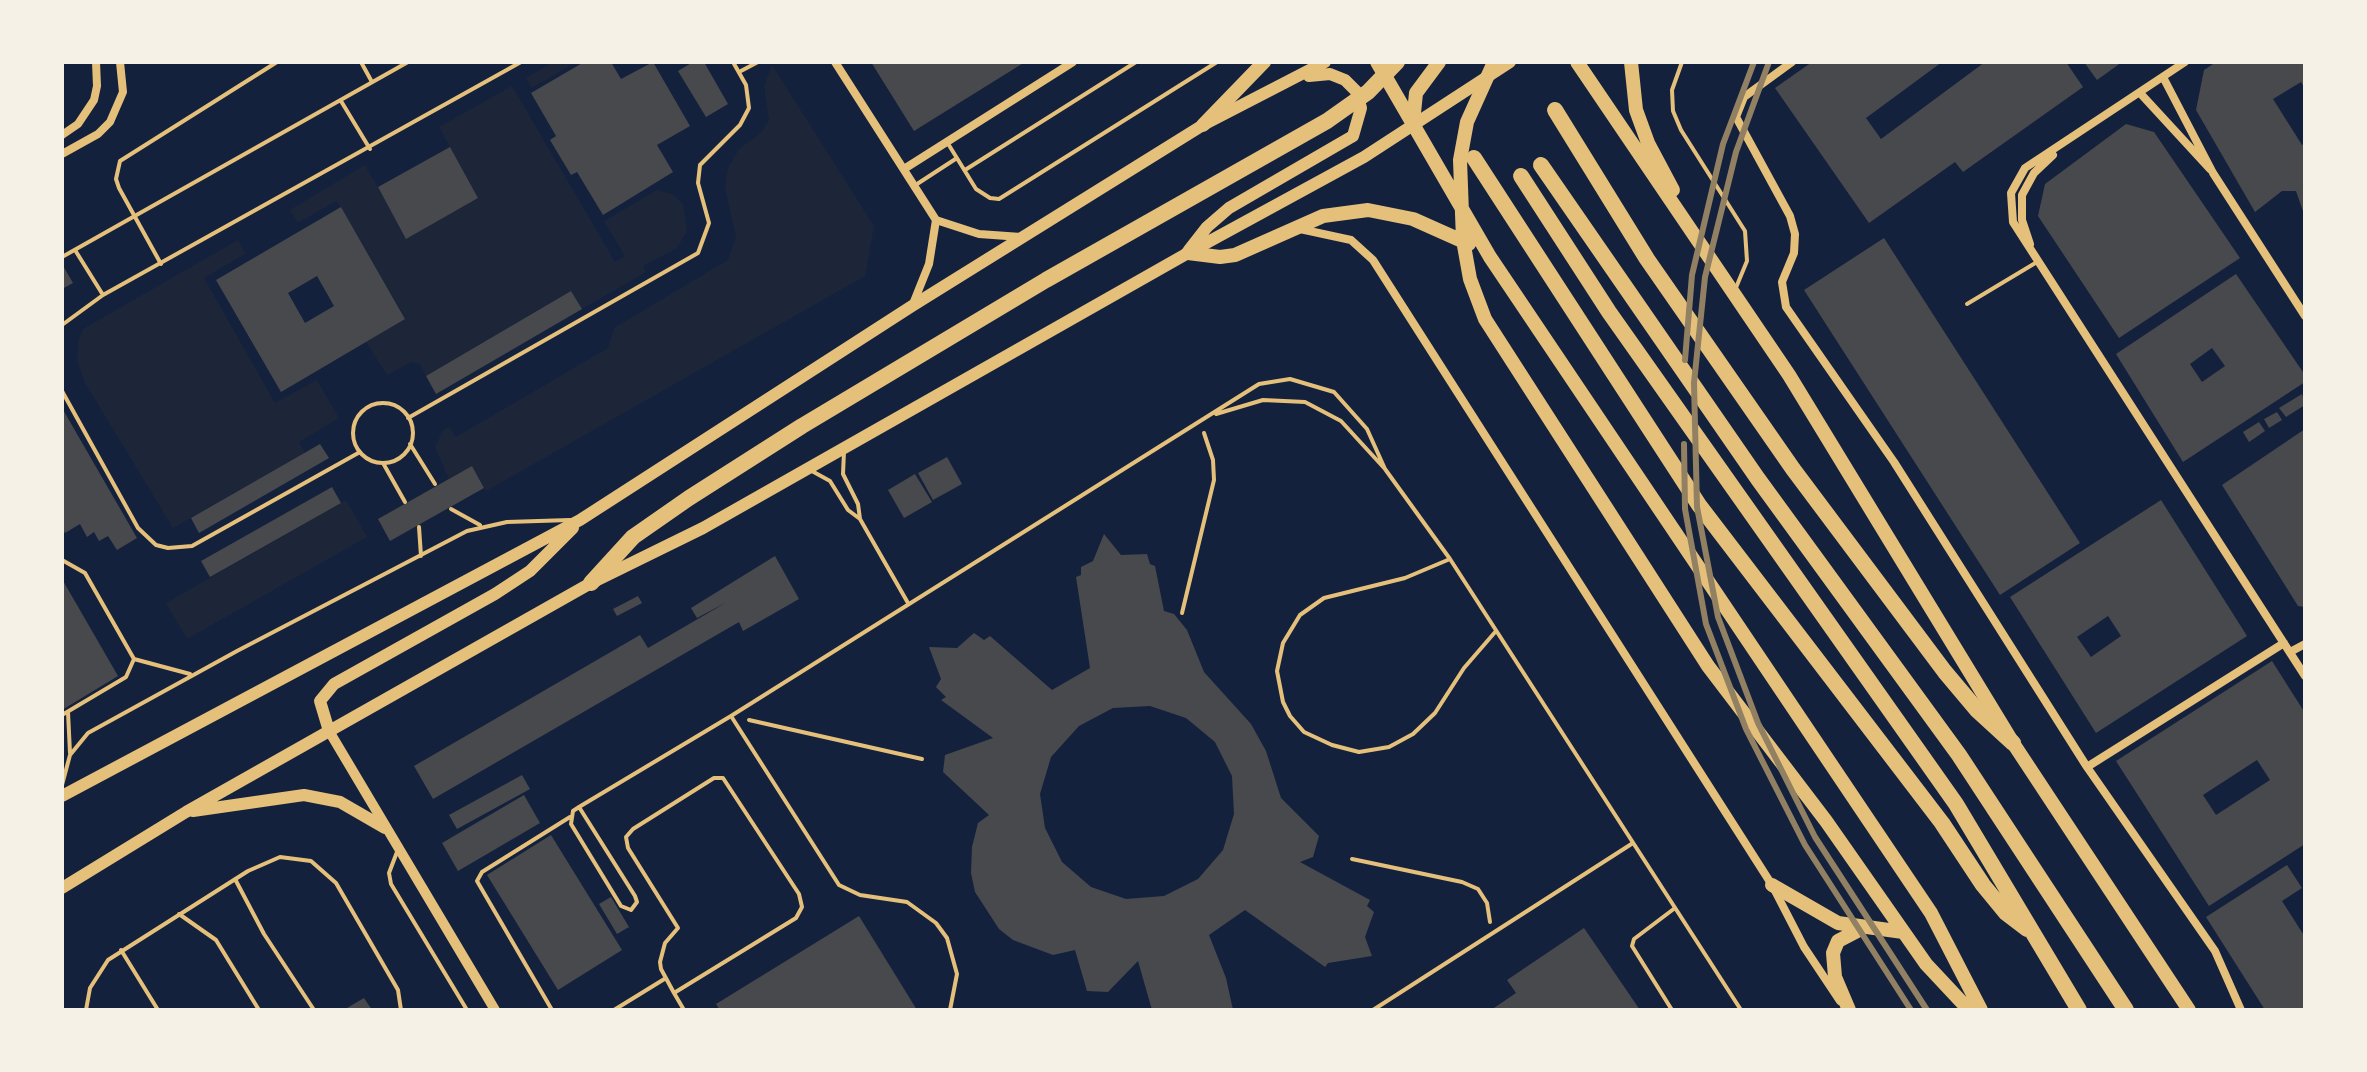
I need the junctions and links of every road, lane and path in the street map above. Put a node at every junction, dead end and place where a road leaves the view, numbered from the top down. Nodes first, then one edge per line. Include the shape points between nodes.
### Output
1 (96, 62) edge
2 (120, 62) edge
3 (277, 62) edge
4 (361, 62) edge
5 (408, 62) edge
6 (521, 62) edge
7 (733, 62) edge
8 (758, 62) edge
9 (835, 62) edge
10 (1073, 62) edge
11 (1136, 62) edge
12 (1217, 62) edge
13 (1264, 62) edge
14 (1325, 62) edge
15 (1377, 62) edge
16 (1397, 62) edge
17 (1439, 62) edge
18 (1494, 62) edge
19 (1510, 62) edge
20 (1577, 62) edge
21 (1631, 62) edge
22 (1682, 62) edge
23 (1792, 62) edge
24 (2185, 62) edge
25 (739, 72) junction
26 (2163, 77) junction
27 (1297, 79) junction
28 (372, 82) junction
29 (2140, 93) junction
30 (341, 101) junction
31 (1555, 110) dead end
32 (1203, 125) junction
33 (1414, 128) junction
34 (62, 135) edge
35 (947, 142) junction
36 (370, 149) junction
37 (62, 154) edge
38 (957, 158) junction
39 (1474, 158) dead end
40 (1541, 165) dead end
41 (904, 169) junction
42 (965, 170) junction
43 (2213, 173) junction
44 (1521, 176) dead end
45 (914, 186) junction
46 (136, 218) junction
47 (936, 220) junction
48 (1291, 228) junction
49 (1024, 237) junction
50 (75, 250) junction
51 (1706, 250) junction
52 (1188, 253) junction
53 (62, 257) edge
54 (1490, 257) junction
55 (2039, 261) junction
56 (161, 264) junction
57 (1734, 292) junction
58 (103, 295) junction
59 (1967, 304) dead end
60 (912, 306) junction
61 (2305, 316) edge
62 (62, 325) edge
63 (62, 391) edge
64 (1214, 414) junction
65 (408, 418) junction
66 (1200, 423) junction
67 (410, 444) junction
68 (844, 446) junction
69 (360, 452) junction
70 (383, 463) junction
71 (805, 468) junction
72 (1385, 469) junction
73 (435, 484) dead end
74 (405, 502) dead end
75 (451, 509) dead end
76 (860, 519) junction
77 (580, 520) junction
78 (482, 526) junction
79 (419, 527) dead end
80 (421, 556) junction
81 (1450, 559) junction
82 (62, 560) edge
83 (591, 583) junction
84 (908, 603) junction
85 (1182, 613) dead end
86 (1496, 631) junction
87 (2284, 643) junction
88 (2305, 644) edge
89 (2290, 652) junction
90 (134, 659) junction
91 (2304, 674) edge
92 (192, 675) junction
93 (65, 713) edge
94 (731, 716) junction
95 (329, 731) junction
96 (2013, 743) junction
97 (70, 755) junction
98 (922, 759) dead end
99 (2087, 767) junction
100 (62, 785) edge
101 (62, 796) edge
102 (579, 807) junction
103 (186, 812) junction
104 (570, 817) junction
105 (385, 828) junction
106 (1633, 843) junction
107 (398, 850) junction
108 (1352, 859) dead end
109 (235, 879) junction
110 (1772, 885) junction
111 (62, 888) edge
112 (1675, 908) junction
113 (179, 914) junction
114 (1862, 929) junction
115 (1903, 932) junction
116 (1488, 935) junction
117 (2034, 935) junction
118 (121, 950) junction
119 (666, 978) junction
120 (674, 993) junction
121 (86, 1010) edge
122 (158, 1010) edge
123 (259, 1010) edge
124 (314, 1010) edge
125 (401, 1010) edge
126 (467, 1010) edge
127 (495, 1010) edge
128 (552, 1010) edge
129 (614, 1010) edge
130 (684, 1010) edge
131 (950, 1010) edge
132 (1373, 1010) edge
133 (1672, 1010) edge
134 (1741, 1010) edge
135 (1848, 1010) edge
136 (1969, 1010) edge
137 (1981, 1010) edge
138 (2079, 1010) edge
139 (2126, 1010) edge
140 (2189, 1010) edge
141 (2241, 1010) edge

1 - 34 street via 94,100 78,124
2 - 37 street via 123,92 110,122
3 - 46 lane via 120,161 116,179
4 - 28 lane
5 - 28 lane
6 - 36 lane
7 - 25 lane
8 - 25 lane
9 - 41 street
10 - 35 street
11 - 42 lane
12 - 42 lane via 1008,196 982,195
13 - 32 main road
14 - 27 main road
15 - 33 main road
16 - 83 highway via 1368,92 1327,121 802,426 633,537
17 - 33 main road via 1416,93
18 - 115 main road via 1467,122 1460,160 1459,200 1470,279 1485,319 1708,666
19 - 33 main road
20 - 51 main road
21 - 51 main road via 1636,110 1648,143
22 - 57 lane via 1672,90 1673,111 1745,231 1747,261
23 - 99 street via 1744,97 1736,117 1795,234 1794,253 1782,282 1786,307 1894,462
24 - 26 street
25 - 65 lane via 749,108 740,125 700,165 698,183 709,223 698,253
26 - 29 street
26 - 43 street
27 - 32 main road
27 - 52 main road via 1330,74 1356,91 1361,108 1353,136 1229,208
28 - 30 lane
29 - 43 street
29 - 55 street via 2062,146 2034,173 2022,195 2022,220
30 - 36 lane
30 - 46 lane
31 - 96 highway via 1647,259 1793,469 1945,672
32 - 49 main road
33 - 52 main road
33 - 54 main road
35 - 38 lane
35 - 41 street
36 - 56 lane
38 - 42 lane
38 - 45 lane
39 - 117 highway via 1699,505 1942,823 1983,885
40 - 139 highway via 1758,479 1959,755
41 - 45 street
43 - 61 street
44 - 117 highway via 1609,312 1956,804
45 - 47 street
46 - 50 lane
46 - 56 lane
47 - 49 street via 979,234
47 - 60 street via 929,264
48 - 52 main road via 1235,255
48 - 54 main road via 1346,211 1391,213 1433,226
48 - 110 street via 1336,234 1373,260
49 - 60 main road
50 - 53 lane
50 - 58 lane
51 - 57 main road
52 - 68 main road
54 - 137 main road via 1931,913
55 - 59 lane
55 - 87 street
56 - 58 lane
57 - 96 main road
58 - 62 lane
60 - 77 main road
63 - 69 lane via 138,528 168,548 192,546
64 - 66 lane
64 - 72 lane via 1263,400 1305,402 1341,421
64 - 72 lane via 1242,392 1275,379 1321,385 1357,415 1374,439
65 - 67 lane
65 - 69 lane via 385,403 366,408 354,424
66 - 84 lane
66 - 85 path via 1214,480
67 - 70 lane via 399,458
67 - 73 lane
68 - 71 main road
68 - 76 lane via 843,474
69 - 70 lane
70 - 74 lane
71 - 76 lane via 830,481
71 - 83 main road via 703,528
72 - 81 lane
75 - 78 lane
76 - 84 lane
77 - 78 lane
77 - 95 main road via 530,571 334,684 320,701
77 - 101 main road
78 - 80 lane
79 - 80 lane
80 - 92 lane
81 - 86 lane
81 - 86 lane via 1405,578 1324,598 1300,615 1283,643 1277,671 1290,716 1304,732 1332,745 1359,752 1389,747 1435,713
82 - 90 lane via 85,573
83 - 95 main road
84 - 94 lane
86 - 106 lane
87 - 89 street
87 - 99 street
88 - 89 street
89 - 91 street
90 - 92 lane
90 - 93 lane via 126,677
92 - 97 lane via 88,733
93 - 97 lane
94 - 98 path
94 - 102 lane
94 - 131 lane via 839,885 860,895 907,902 936,923 947,938 957,974
95 - 103 main road
95 - 105 street
96 - 140 main road
97 - 100 lane
99 - 141 street via 2215,951
102 - 104 lane
102 - 104 lane via 635,896 631,910 621,906
103 - 105 main road via 304,795 340,802
103 - 111 main road
104 - 128 lane via 482,872 477,881
105 - 107 street
106 - 112 lane
106 - 116 lane
107 - 126 lane via 389,873 391,884
107 - 127 street
108 - 116 path via 1478,889 1487,903
109 - 113 lane
109 - 124 lane
109 - 125 lane via 280,857 311,861 326,871 398,990
110 - 114 main road via 1815,912
110 - 135 street via 1804,947
112 - 133 lane via 1632,946
112 - 134 lane
113 - 118 lane
113 - 123 lane via 216,940
114 - 115 main road
114 - 135 main road via 1838,941 1833,953 1835,977
115 - 136 main road
116 - 132 lane
117 - 138 highway
118 - 121 lane via 97,973
118 - 122 lane
119 - 120 lane
119 - 120 lane via 661,952 678,928 626,837 714,778 723,778 799,894 802,907 796,918
119 - 129 lane
120 - 130 lane

